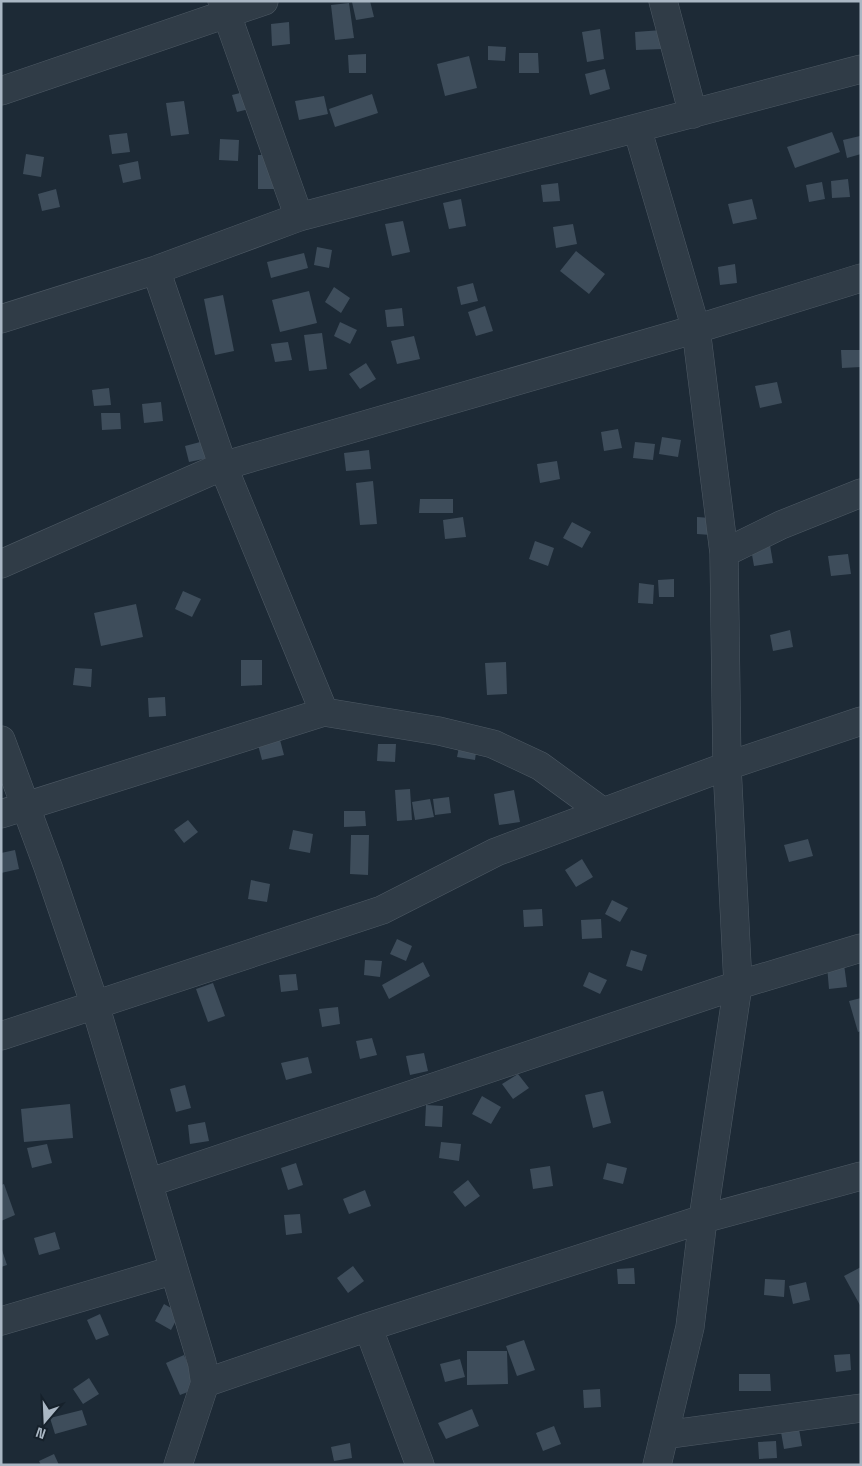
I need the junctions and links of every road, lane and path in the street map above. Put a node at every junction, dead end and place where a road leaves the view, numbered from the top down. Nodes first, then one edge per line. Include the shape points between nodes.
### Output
1 (264, 1) edge
2 (663, 1) edge
3 (224, 8) edge
4 (861, 69) edge
5 (1, 91) edge
6 (693, 114) junction
7 (637, 128) junction
8 (299, 217) junction
9 (156, 270) junction
10 (861, 278) edge
11 (1, 318) edge
12 (696, 329) junction
13 (223, 466) junction
14 (861, 493) edge
15 (724, 553) junction
16 (1, 564) edge
17 (324, 712) junction
18 (861, 721) edge
19 (1, 740) edge
20 (727, 766) junction
21 (13, 810) edge
22 (603, 812) junction
23 (861, 948) edge
24 (738, 985) junction
25 (95, 1005) junction
26 (1, 1036) edge
27 (861, 1176) edge
28 (148, 1183) junction
29 (703, 1219) junction
30 (174, 1270) junction
31 (1, 1321) edge
32 (368, 1327) junction
33 (205, 1383) junction
34 (861, 1408) edge
35 (664, 1435) junction
36 (178, 1465) edge
37 (420, 1465) edge
38 (657, 1465) edge

1 - 3 street
2 - 6 street
3 - 5 street
3 - 8 street
4 - 6 street
6 - 7 street
7 - 8 street
7 - 12 street
8 - 9 street
9 - 11 street
9 - 13 street
10 - 12 street
12 - 13 street
12 - 15 street
13 - 16 street
13 - 17 street
14 - 15 street via 780,525
15 - 20 street
17 - 21 street
17 - 22 street via 439,731 493,744 540,766
18 - 20 street
19 - 21 street
20 - 22 street
20 - 24 street
21 - 25 street via 48,867
22 - 25 street via 496,852 382,910
23 - 24 street
24 - 28 street
24 - 29 street
25 - 26 street
25 - 28 street
27 - 29 street
28 - 30 street
29 - 32 street
29 - 35 street via 690,1326
30 - 31 street
30 - 33 street
32 - 33 street
32 - 37 street
33 - 36 street
34 - 35 street
35 - 38 street

